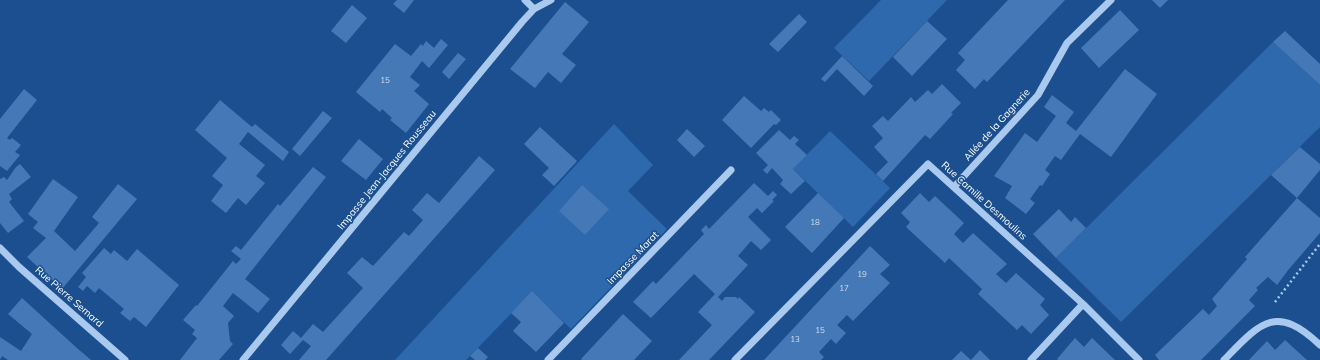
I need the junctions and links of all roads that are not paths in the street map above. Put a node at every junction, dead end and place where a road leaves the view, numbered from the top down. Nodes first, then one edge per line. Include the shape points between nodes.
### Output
1 (525, 0) edge
2 (551, 0) edge
3 (1111, 0) edge
4 (534, 9) junction
5 (732, 170) dead end
6 (954, 187) junction
7 (0, 248) edge
8 (1083, 304) junction
9 (1320, 345) edge
10 (125, 360) edge
11 (243, 360) edge
12 (548, 360) edge
13 (735, 360) edge
14 (1031, 360) edge
15 (1139, 360) edge
16 (1224, 360) edge

1 - 4 street
2 - 4 street, Impasse Jean-Jacques Rousseau
3 - 6 street, Allée de la Gagnerie via 1067,43 1038,95
4 - 11 street, Impasse Jean-Jacques Rousseau
5 - 12 street, Impasse Marat
6 - 8 street, Rue Camille Desmoulins
6 - 13 street, Rue Camille Desmoulins via 928,164
7 - 10 street, Rue Pierre Semard
8 - 14 street
8 - 15 street, Rue Camille Desmoulins
9 - 16 street via 1295,325 1274,321 1261,325 1250,333

